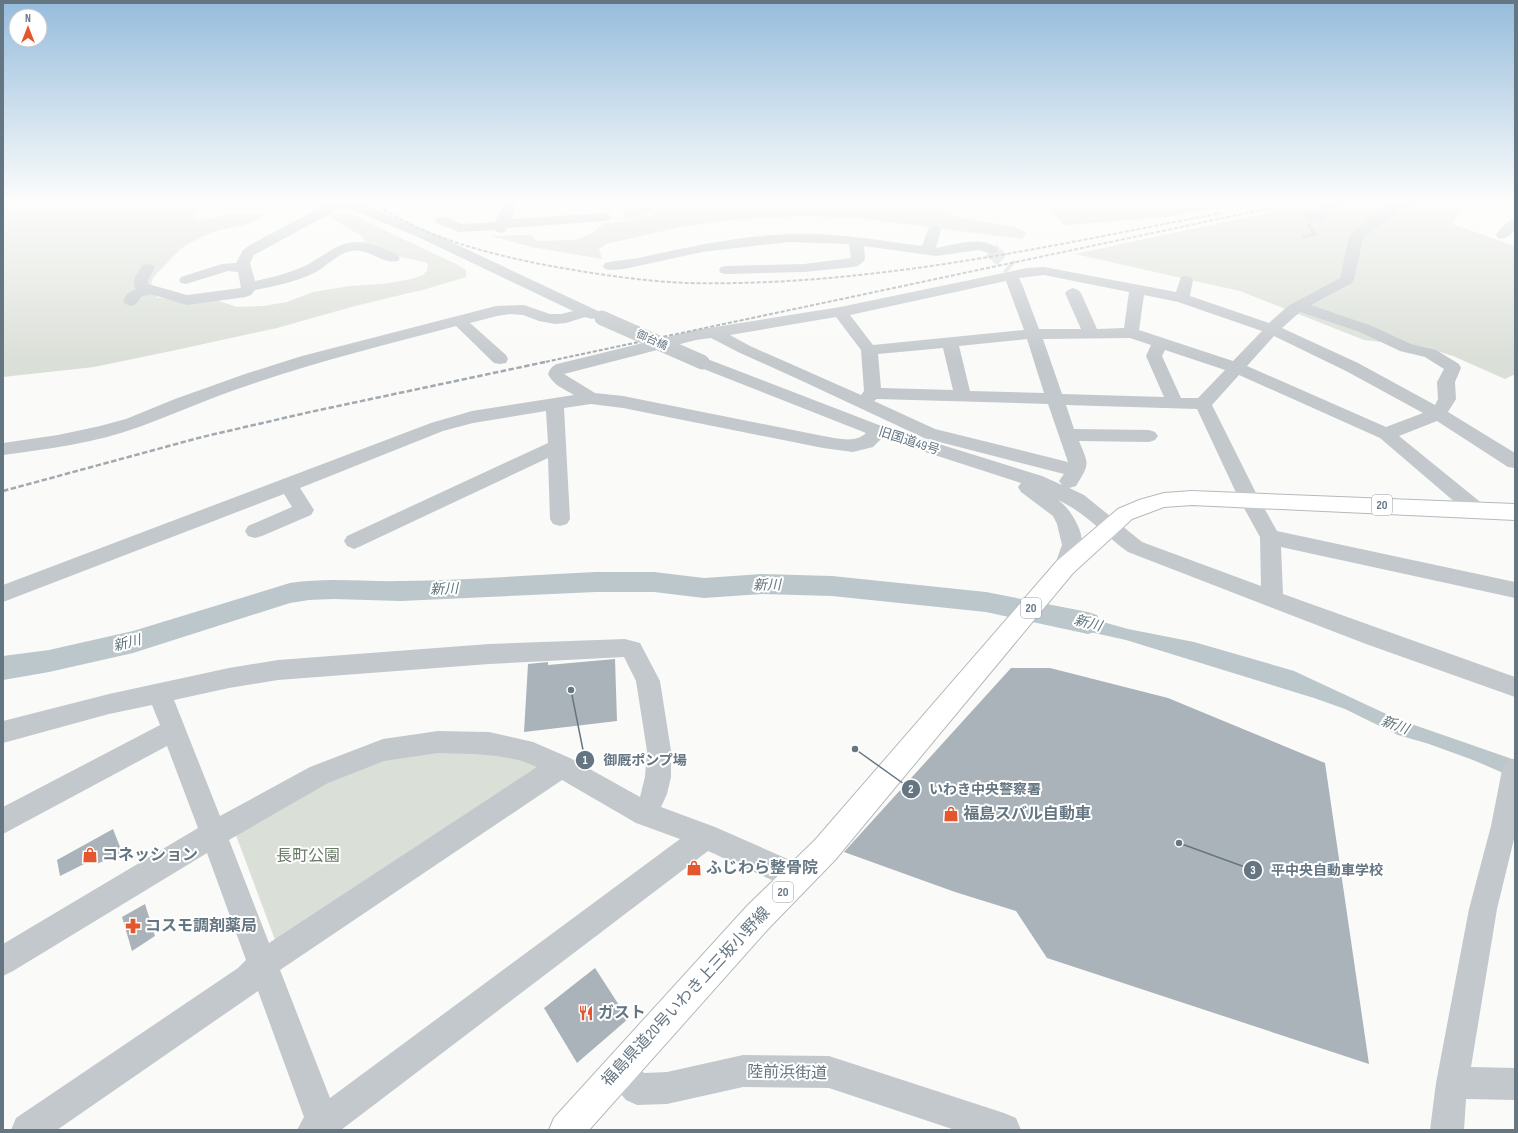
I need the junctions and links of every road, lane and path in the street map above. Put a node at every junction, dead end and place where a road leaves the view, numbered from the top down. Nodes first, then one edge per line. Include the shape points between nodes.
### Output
1 (246, 256) edge
2 (327, 256) edge
3 (388, 256) edge
4 (470, 256) edge
5 (652, 256) edge
6 (668, 256) edge
7 (858, 256) edge
8 (1352, 256) edge
9 (393, 258) dead end
10 (243, 259) junction
11 (654, 259) junction
12 (610, 266) dead end
13 (148, 268) dead end
14 (726, 270) dead end
15 (1013, 273) junction
16 (186, 280) dead end
17 (1186, 280) dead end
18 (249, 287) junction
19 (1137, 288) junction
20 (149, 290) junction
21 (1073, 293) dead end
22 (1182, 298) junction
23 (131, 301) dead end
24 (1298, 306) junction
25 (585, 310) junction
26 (840, 312) junction
27 (458, 320) junction
28 (1272, 329) junction
29 (714, 333) junction
30 (1091, 333) junction
31 (1131, 333) junction
32 (1033, 334) junction
33 (950, 342) junction
34 (1160, 343) junction
35 (869, 350) junction
36 (500, 359) dead end
37 (702, 362) joint
38 (1236, 368) junction
39 (963, 396) junction
40 (591, 398) junction
41 (868, 398) junction
42 (1054, 399) junction
43 (1175, 403) junction
44 (555, 404) junction
45 (1203, 404) junction
46 (1438, 414) junction
47 (878, 431) junction
48 (1386, 434) junction
49 (1067, 435) junction
50 (1149, 436) dead end
51 (557, 446) junction
52 (3, 449) edge
53 (1515, 462) edge
54 (1001, 470) junction
55 (1076, 470) junction
56 (288, 485) junction
57 (1061, 493) junction
58 (1249, 499) junction
59 (1477, 510) junction
60 (1515, 512) edge
61 (560, 519) dead end
62 (1111, 526) junction
63 (255, 531) dead end
64 (354, 540) dead end
65 (1270, 544) junction
66 (1065, 567) junction
67 (1515, 590) edge
68 (3, 594) edge
69 (1272, 597) junction
70 (1515, 605) edge
71 (1515, 687) edge
72 (160, 694) junction
73 (173, 730) junction
74 (3, 732) edge
75 (561, 766) junction
76 (1515, 770) edge
77 (645, 814) junction
78 (3, 822) edge
79 (1509, 829) edge
80 (213, 834) junction
81 (706, 836) junction
82 (796, 877) junction
83 (3, 961) edge
84 (263, 964) junction
85 (620, 1069) junction
86 (1452, 1083) junction
87 (1515, 1084) edge
88 (319, 1127) edge
89 (28, 1130) edge
90 (566, 1130) edge
91 (1004, 1130) edge
92 (1447, 1130) edge

1 - 10 street
2 - 18 street via 304,266 292,276 273,276
3 - 9 street
4 - 25 street
5 - 11 street
6 - 11 street
7 - 14 street via 858,260 852,263 798,269
8 - 24 street via 1347,280
10 - 16 street
10 - 18 street
11 - 12 street
13 - 20 street via 140,280 141,286
15 - 19 street via 1044,271
15 - 26 street
15 - 32 street
17 - 22 street
18 - 20 street via 246,292 195,300
19 - 22 street
19 - 31 street
20 - 23 street via 136,294
21 - 30 street
22 - 28 street
24 - 28 street
24 - 46 street via 1366,330 1406,348 1430,353 1452,368 1446,382 1447,399
25 - 27 street via 562,318 545,318 523,310 510,309
25 - 37 street, 御台橋, bridge
26 - 29 street
26 - 35 street
27 - 36 street
27 - 52 street via 251,378 132,423 65,440
28 - 38 street
28 - 46 street via 1352,367
29 - 40 street via 696,335 558,370 558,378
29 - 41 street via 744,349
30 - 31 street
30 - 32 street
31 - 34 street
32 - 33 street
32 - 42 street
33 - 35 street
33 - 39 street
34 - 38 street
34 - 43 street via 1154,356
35 - 41 street
37 - 47 street, 旧国道49号
38 - 45 street
38 - 48 street
39 - 41 street
39 - 42 street
40 - 44 street
40 - 47 street via 853,446 867,443
41 - 55 street via 930,434
42 - 43 street
42 - 49 street
43 - 45 street
44 - 51 street
44 - 56 street via 472,417 437,427
45 - 58 street
46 - 48 street
46 - 53 street
47 - 54 street, 旧国道49号
48 - 59 street
49 - 50 street
49 - 55 street via 1078,462
51 - 61 street
51 - 64 street
54 - 57 street, 旧国道49号
54 - 66 street via 1060,511 1067,524 1072,545
55 - 57 street
56 - 63 street via 304,510
56 - 68 street
57 - 62 street, 旧国道49号 via 1077,500
58 - 59 main road, 20
58 - 62 main road, 20 via 1164,500 1125,514
58 - 65 street
59 - 60 main road, 20
62 - 66 main road, 20
62 - 69 street, 旧国道49号 via 1135,547
65 - 67 street
65 - 69 street
65 - 70 street via 1387,577
66 - 82 main road, 福島県道20号いわき上三坂小野線 / 20 via 825,850
69 - 71 street, 旧国道49号 via 1374,637
72 - 73 street
72 - 74 street via 109,704
72 - 77 street via 278,670 489,654 625,648 632,650 648,681 659,751 658,777
73 - 78 street
73 - 80 street
75 - 77 street
75 - 80 street via 533,753 489,742 438,742 383,750 319,775
75 - 84 street
76 - 79 street
77 - 81 street
79 - 86 street via 1482,909
80 - 83 street
80 - 84 street
81 - 82 street
81 - 88 street
82 - 85 main road, 福島県道20号いわき上三坂小野線 / 20
84 - 88 street
84 - 89 street via 249,979
85 - 90 main road, 福島県道20号いわき上三坂小野線 / 20
85 - 91 street, 陸前浜街道 via 637,1089 667,1088 743,1071 829,1072
86 - 87 street
86 - 92 street

